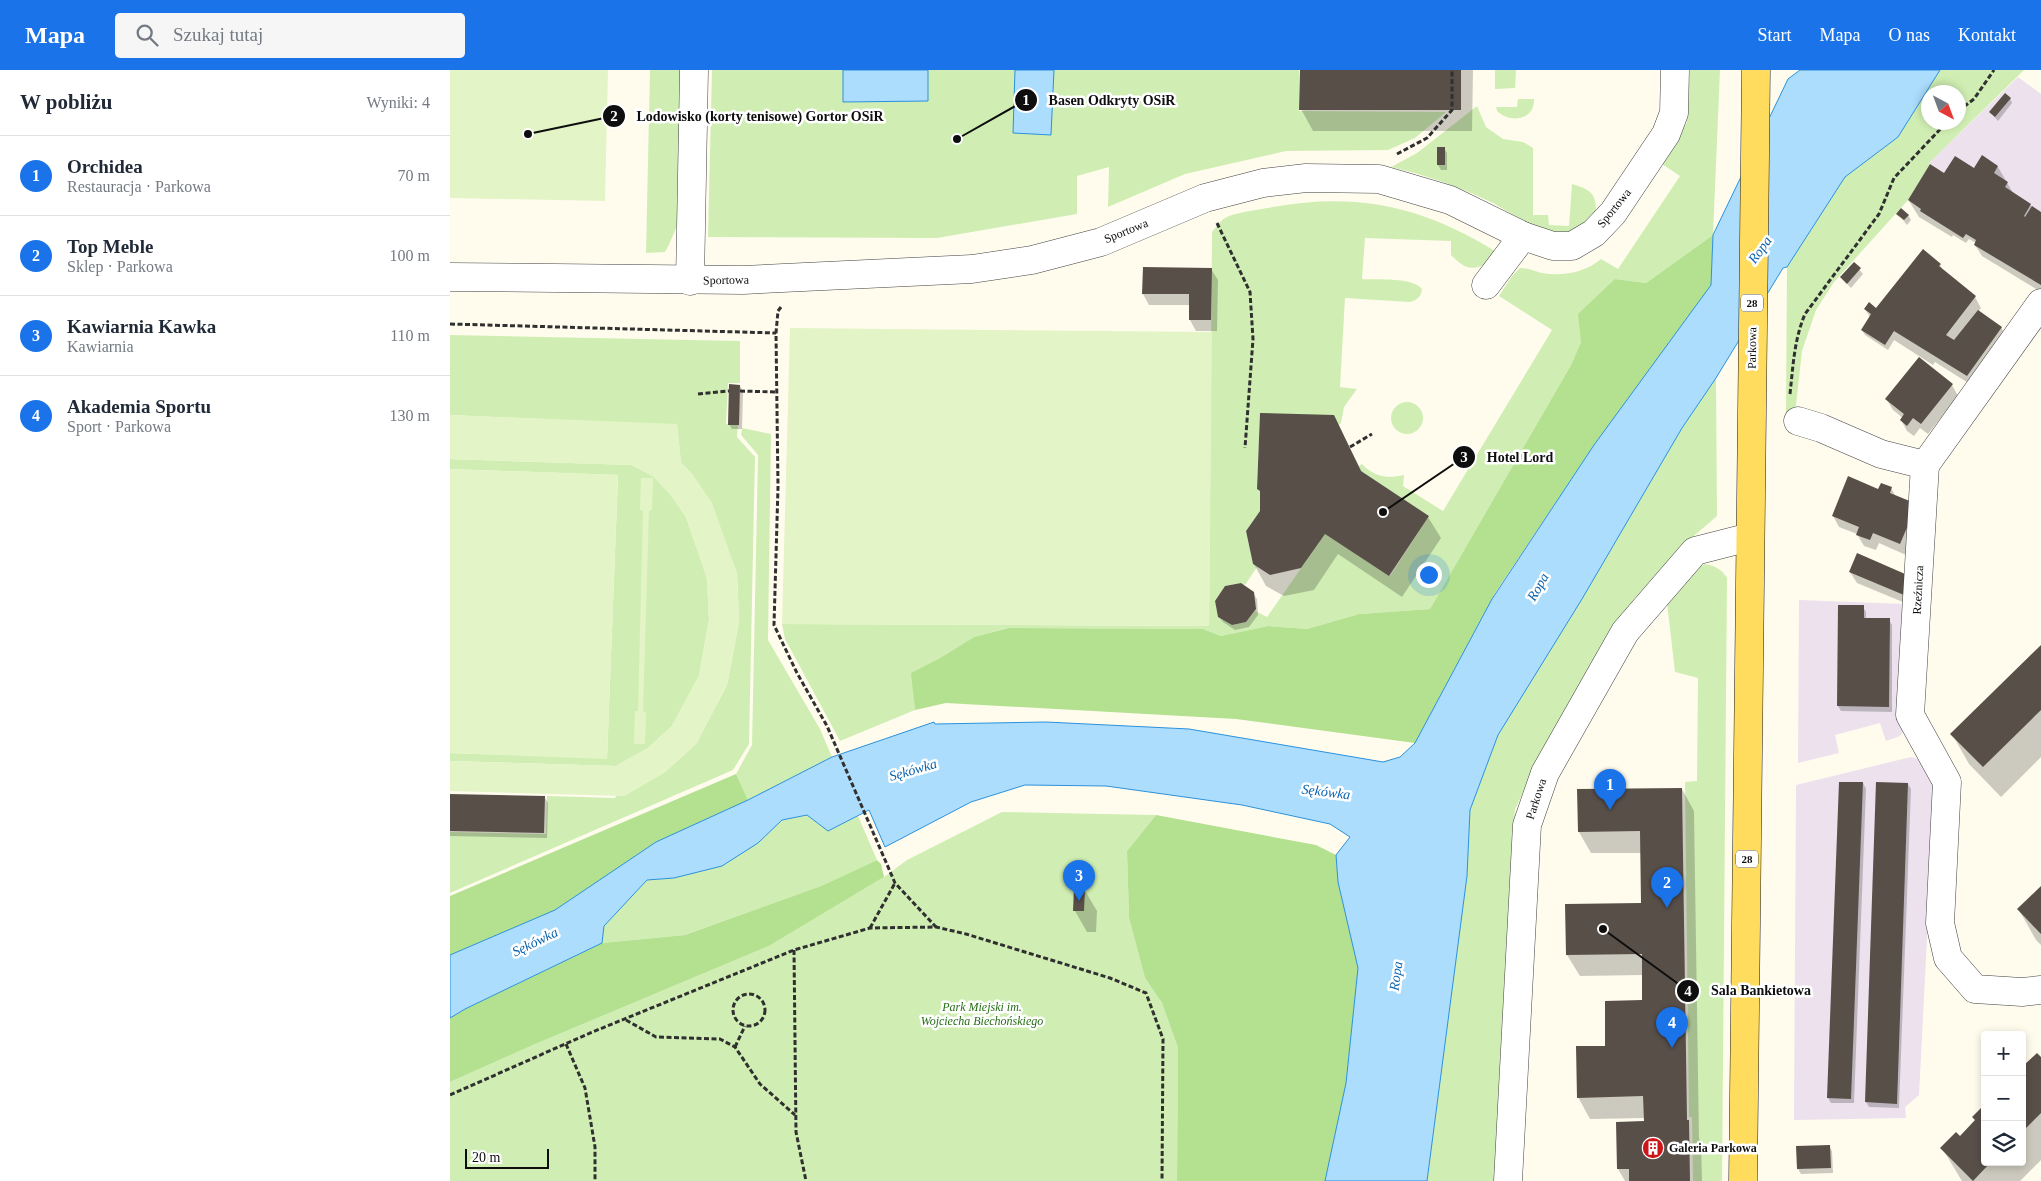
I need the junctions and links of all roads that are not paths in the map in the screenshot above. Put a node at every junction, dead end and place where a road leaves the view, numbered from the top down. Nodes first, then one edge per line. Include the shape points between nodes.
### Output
1 (694, 70) edge
2 (1675, 70) edge
3 (1756, 70) edge
4 (1523, 236) junction
5 (450, 276) edge
6 (690, 281) junction
7 (1486, 285) dead end
8 (2041, 302) edge
9 (1794, 411) road end
10 (1925, 465) junction
11 (1750, 537) junction
12 (2041, 990) edge
13 (1508, 1181) edge
14 (1743, 1181) edge

1 - 6 street
2 - 4 street, Sportowa via 1674,113 1666,134 1613,213 1594,233 1572,246 1553,246
3 - 11 main road, Parkowa / 28
4 - 6 street, Sportowa via 1450,200 1379,178 1306,178 1263,183 1205,198 1100,242 1032,260 972,269
4 - 7 street
5 - 6 street, Sportowa
8 - 10 street
9 - 10 street via 1821,428 1881,454
10 - 12 street, Rzeźnicza via 1910,715 1947,782 1940,923 1948,958 1975,988 2022,992
11 - 13 street, Parkowa via 1695,550 1625,632 1545,773 1527,825
11 - 14 main road, Parkowa / 28

